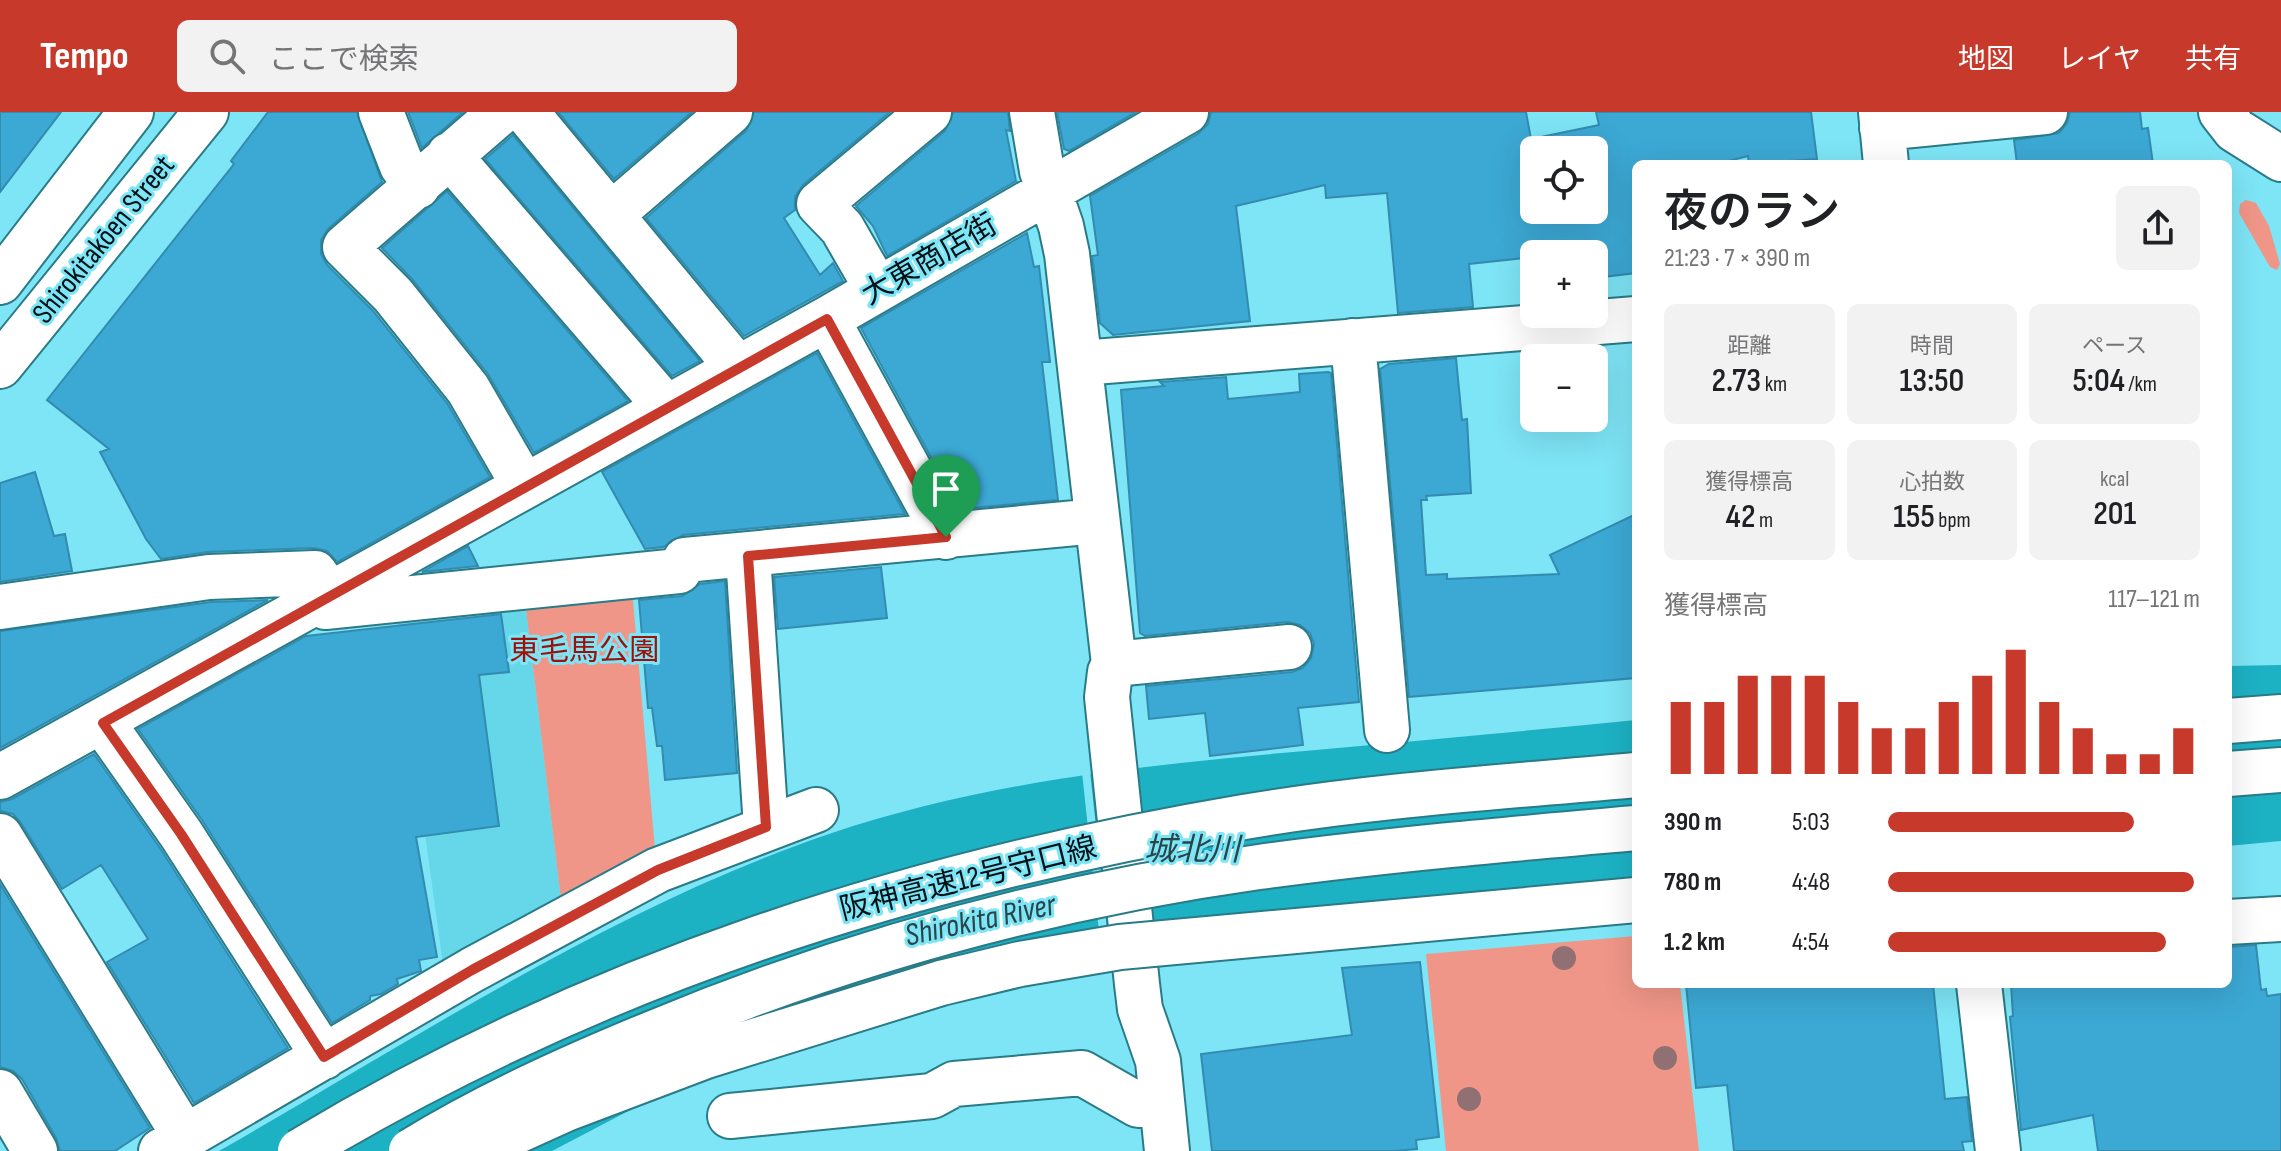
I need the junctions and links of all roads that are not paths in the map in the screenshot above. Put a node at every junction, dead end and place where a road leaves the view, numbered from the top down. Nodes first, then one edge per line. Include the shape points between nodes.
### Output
1 (131, 112) edge
2 (206, 112) edge
3 (381, 112) edge
4 (501, 112) edge
5 (526, 112) edge
6 (730, 112) edge
7 (929, 112) edge
8 (1032, 112) edge
9 (1186, 112) edge
10 (2045, 112) edge
11 (2221, 112) edge
12 (1883, 135) edge
13 (449, 155) junction
14 (2281, 159) edge
15 (418, 186) junction
16 (1050, 189) junction
17 (612, 214) junction
18 (3, 271) edge
19 (877, 289) junction
20 (827, 319) junction
21 (1632, 319) edge
22 (1353, 341) junction
23 (1081, 363) junction
24 (0, 366) edge
25 (737, 367) junction
26 (666, 407) junction
27 (524, 486) junction
28 (1097, 521) junction
29 (946, 537) junction
30 (748, 556) junction
31 (319, 603) junction
32 (0, 607) edge
33 (1289, 647) dead end
34 (1114, 664) junction
35 (2281, 717) edge
36 (2232, 721) edge
37 (103, 723) junction
38 (1387, 730) dead end
39 (2281, 770) edge
40 (2232, 774) edge
41 (1632, 775) edge
42 (0, 777) edge
43 (816, 810) dead end
44 (766, 827) junction
45 (1632, 828) edge
46 (0, 836) edge
47 (1632, 900) edge
48 (2281, 919) edge
49 (2232, 922) edge
50 (1979, 988) edge
51 (324, 1057) junction
52 (0, 1092) edge
53 (1162, 1103) junction
54 (730, 1116) dead end
55 (173, 1144) edge
56 (35, 1151) edge
57 (300, 1151) edge
58 (411, 1151) edge
59 (473, 1151) edge
60 (1167, 1151) edge
61 (1998, 1151) edge

1 - 18 main road
2 - 24 main road, Shirokitakōen Street
3 - 15 main road via 402,166
4 - 13 main road
5 - 17 main road
6 - 17 main road
7 - 19 main road via 819,204 842,228
8 - 16 main road
9 - 16 main road, 大東商店街
10 - 12 main road
11 - 14 main road via 2235,130
13 - 15 main road
13 - 26 main road
15 - 27 main road via 345,247 393,295 468,389
16 - 19 main road, 大東商店街
16 - 23 main road via 1067,254
17 - 25 main road
19 - 20 main road, 大東商店街
20 - 25 main road, 大東商店街
20 - 29 main road
21 - 22 main road
22 - 23 main road
22 - 38 main road
23 - 28 main road
25 - 26 main road, 大東商店街
26 - 27 main road, 大東商店街
27 - 31 main road, 大東商店街
28 - 29 main road
28 - 34 main road
29 - 30 main road
30 - 31 main road via 685,560 679,571
30 - 44 main road
31 - 32 main road via 315,573 209,577
31 - 37 main road, 大東商店街
33 - 34 main road
34 - 53 main road, bridge via 1107,684 1137,984 1158,1061
35 - 36 main road
37 - 42 main road, 大東商店街
37 - 51 main road
39 - 40 main road
41 - 57 main road, 阪神高速12号守口線, bridge via 1247,816 1014,861 911,888 752,938 552,1019 442,1071
43 - 44 main road
44 - 51 main road via 658,870
45 - 58 main road, 阪神高速12号守口線, bridge via 1256,868 996,920 849,961 692,1017 465,1117
46 - 55 main road
47 - 59 main road, bridge via 1120,947 1020,964 706,1056
48 - 49 main road
50 - 61 main road
51 - 55 main road
52 - 56 main road
53 - 54 main road via 1138,1105 1082,1073 954,1084 932,1096
53 - 60 main road

